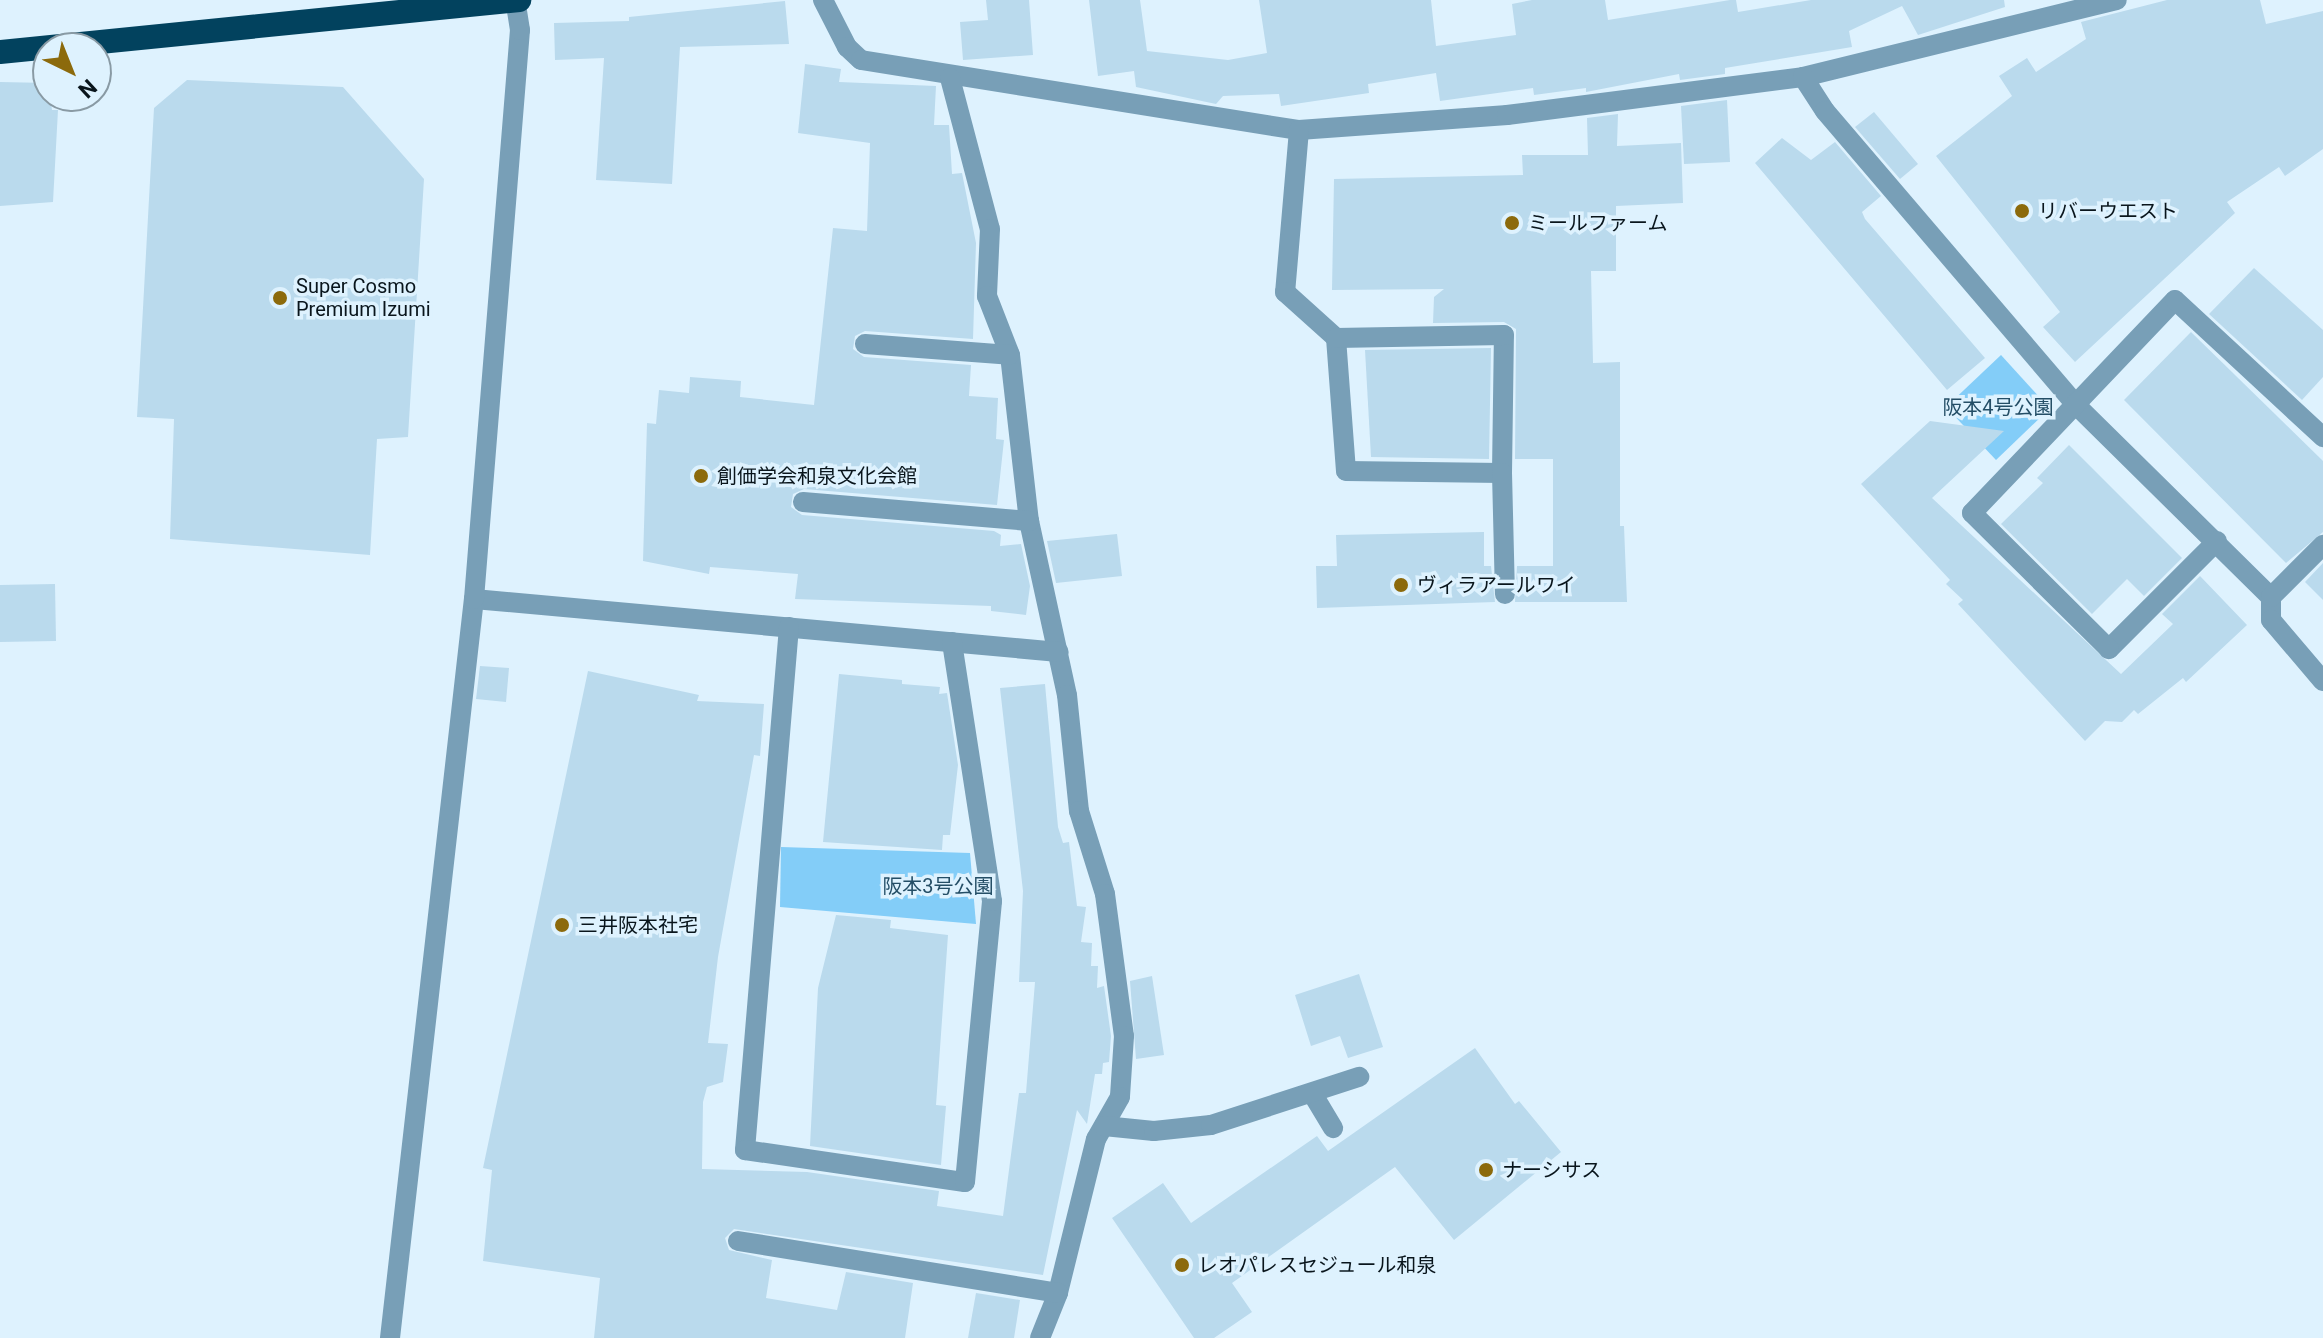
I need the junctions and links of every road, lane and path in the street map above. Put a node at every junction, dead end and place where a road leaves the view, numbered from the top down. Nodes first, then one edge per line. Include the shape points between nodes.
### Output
1 (516, 0) edge
2 (823, 0) edge
3 (2117, 0) edge
4 (0, 52) edge
5 (1803, 77) junction
6 (950, 78) junction
7 (1299, 130) junction
8 (1336, 338) junction
9 (865, 344) dead end
10 (1010, 355) junction
11 (2076, 405) junction
12 (2323, 437) edge
13 (1502, 473) junction
14 (803, 502) dead end
15 (1029, 521) junction
16 (2217, 541) junction
17 (2323, 545) edge
18 (1505, 594) dead end
19 (2271, 597) junction
20 (474, 599) junction
21 (789, 627) junction
22 (952, 642) junction
23 (1059, 652) junction
24 (2323, 681) edge
25 (1359, 1077) dead end
26 (1312, 1093) junction
27 (1104, 1126) junction
28 (1333, 1128) dead end
29 (738, 1241) dead end
30 (1058, 1293) junction
31 (390, 1338) edge
32 (1040, 1338) edge

1 - 4 highway
1 - 20 street via 520,30
2 - 6 street via 847,47 861,60
3 - 5 street
5 - 7 street via 1507,115
5 - 11 street via 1825,111
6 - 7 street
6 - 10 street via 990,229 987,296
7 - 8 street via 1285,292
8 - 13 street via 1346,471
8 - 13 street via 1504,335
9 - 10 street
10 - 15 street
11 - 12 street via 2175,300
11 - 16 street
11 - 16 street via 1972,513 2109,649
13 - 18 street
14 - 15 street
15 - 23 street
16 - 19 street
17 - 19 street
19 - 24 street via 2271,620
20 - 21 street
20 - 31 street
21 - 22 street
21 - 22 street via 745,1150 965,1182 992,901
22 - 23 street
23 - 27 street via 1079,811 1105,894 1124,1036 1120,1097
25 - 26 street
26 - 27 street via 1211,1125 1154,1131
26 - 28 street
27 - 30 street via 1096,1139
29 - 30 street
30 - 32 street

